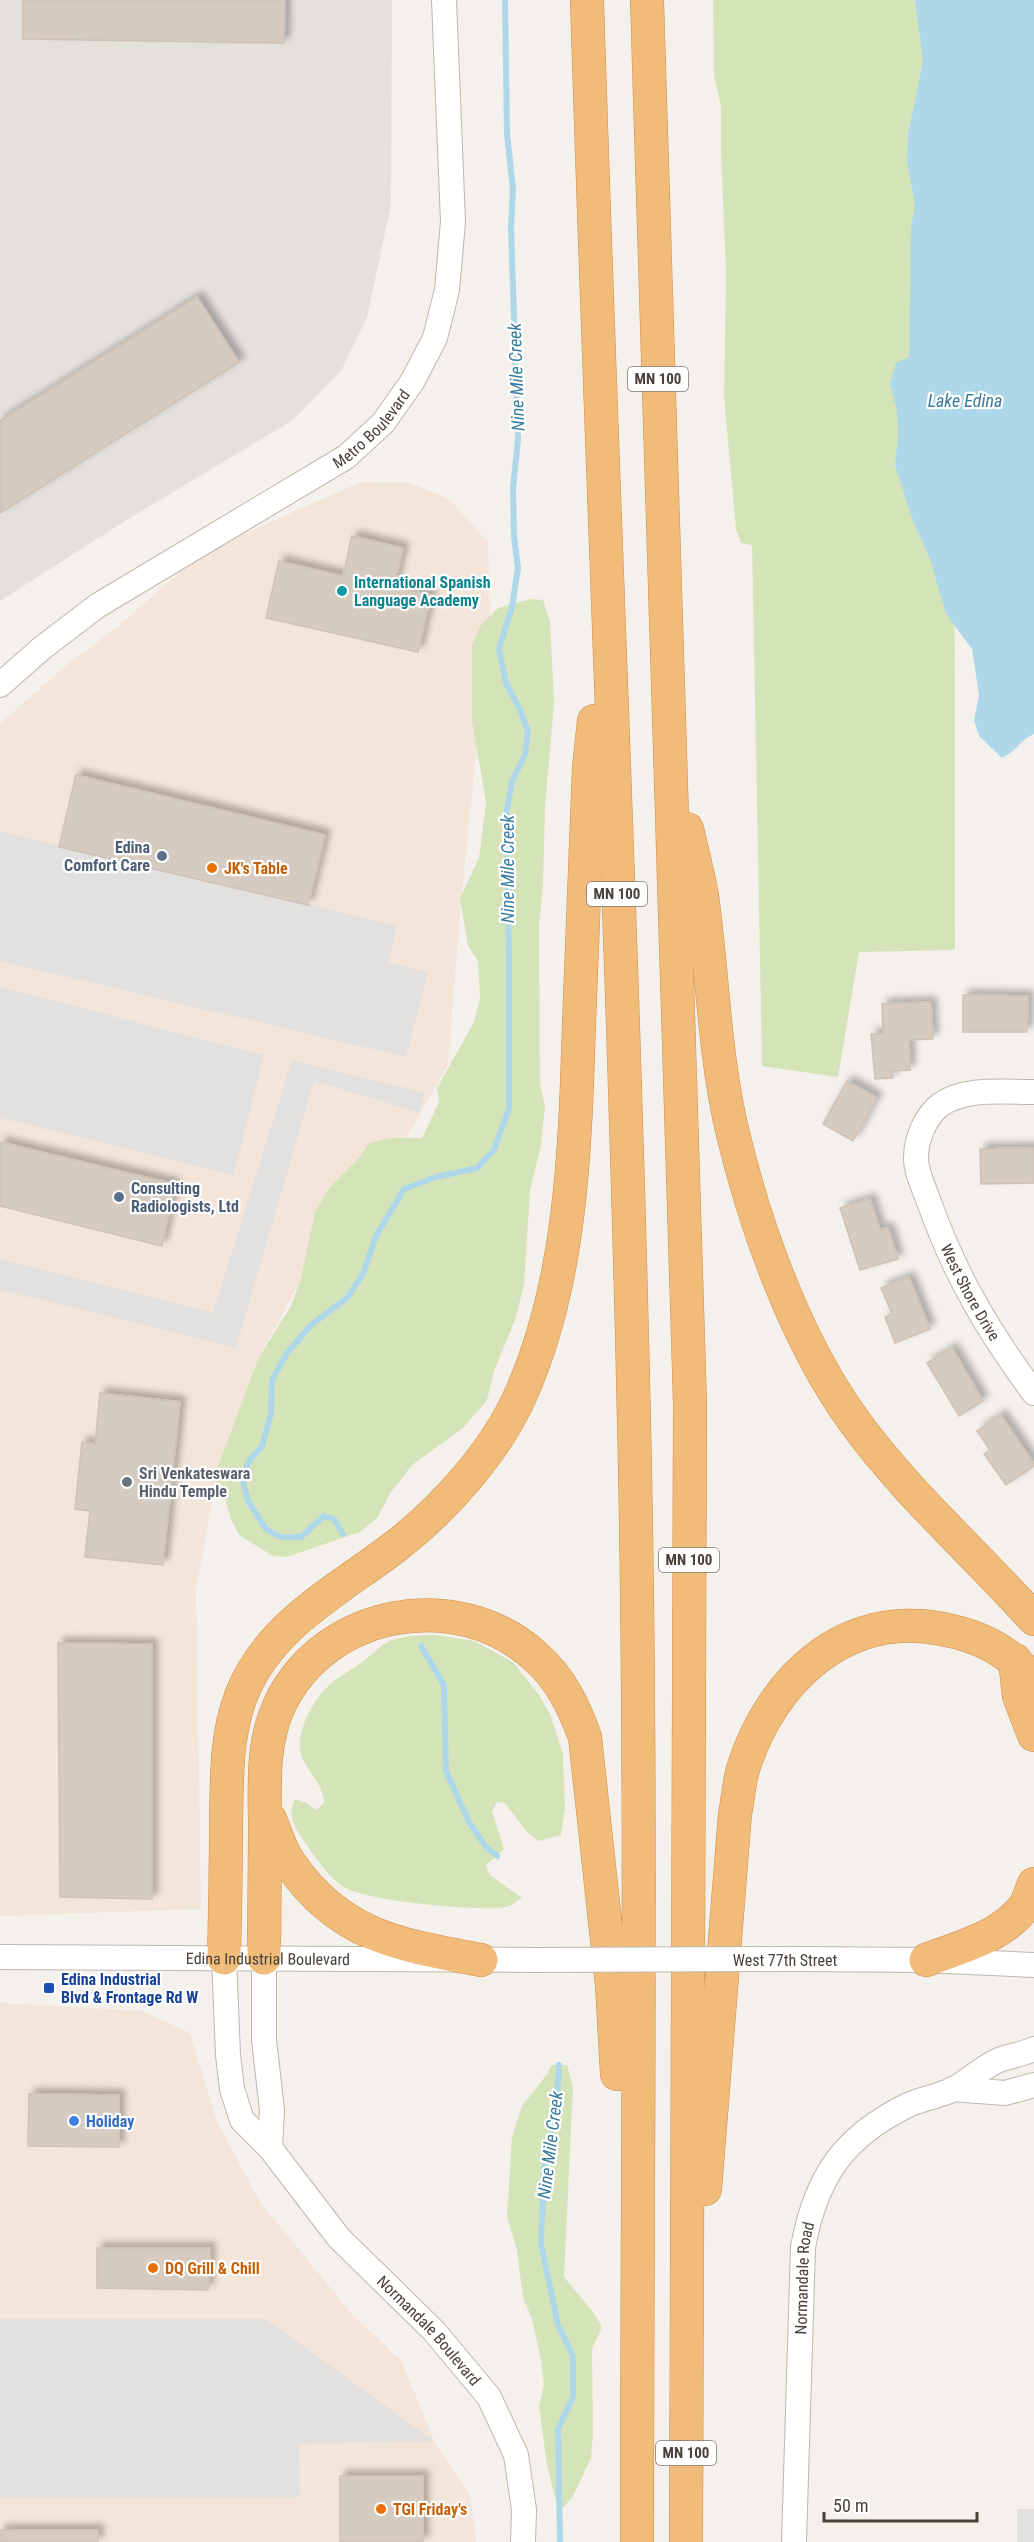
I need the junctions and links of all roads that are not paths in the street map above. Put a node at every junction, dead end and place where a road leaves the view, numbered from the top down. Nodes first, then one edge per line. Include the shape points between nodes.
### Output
1 (444, 0) edge
2 (587, 0) edge
3 (647, 0) edge
4 (607, 609) junction
5 (2, 679) edge
6 (670, 757) junction
7 (1034, 1092) edge
8 (1034, 1393) edge
9 (1034, 1619) edge
10 (1025, 1671) edge
11 (1034, 1735) edge
12 (265, 1808) junction
13 (1034, 1884) edge
14 (0, 1957) edge
15 (224, 1958) junction
16 (264, 1958) junction
17 (481, 1960) junction
18 (536, 1960) joint
19 (926, 1960) junction
20 (1034, 1965) edge
21 (1034, 2049) edge
22 (1034, 2085) edge
23 (952, 2089) junction
24 (270, 2148) junction
25 (686, 2363) junction
26 (637, 2448) junction
27 (523, 2542) edge
28 (637, 2542) edge
29 (686, 2542) edge
30 (794, 2542) edge

1 - 5 street, Metro Boulevard via 453,222 447,290 435,338 412,382 383,423 346,457 97,606
2 - 4 highway, MN 100
3 - 6 highway, MN 100
4 - 15 highway via 589,766 576,1119 557,1275 540,1344 520,1397 494,1441 461,1483 395,1547 308,1609 278,1637 255,1667 242,1695 228,1745
4 - 26 highway, MN 100 via 628,1179 638,1670
6 - 9 highway via 702,894 733,1132 753,1207 784,1291 853,1420 895,1472
6 - 25 highway, MN 100 via 690,1404
7 - 8 street, West Shore Drive via 979,1093 940,1106 918,1139 916,1160 944,1243 973,1304
10 - 11 highway via 1018,1696
10 - 25 highway via 997,1647 963,1633 916,1626 881,1628 849,1637 819,1654 761,1724 743,1770 735,1814 711,2140
12 - 16 highway
12 - 17 highway via 289,1864 318,1899 368,1933 404,1946
12 - 26 highway via 269,1734 279,1705 296,1679 330,1644 378,1621 408,1615 455,1616 484,1626 514,1640 537,1657 572,1703 585,1737 612,1986
13 - 19 highway via 1025,1905 1010,1921 986,1937
14 - 15 street, Edina Industrial Boulevard
15 - 16 street, Edina Industrial Boulevard
15 - 24 street, Normandale Boulevard via 232,2089 242,2120
16 - 17 street, Edina Industrial Boulevard
16 - 24 street via 264,2040 272,2110
17 - 18 street, Edina Industrial Boulevard
18 - 19 street, West 77th Street, bridge
19 - 20 street, West 77th Street
21 - 23 street, Normandale Road via 998,2061
22 - 23 street, Normandale Road via 1005,2093
23 - 30 street, Normandale Road via 910,2104 862,2134 839,2157 810,2212 801,2278
24 - 27 street, Normandale Boulevard via 339,2238 434,2331 489,2397 516,2455 524,2510
25 - 29 highway, MN 100
26 - 28 highway, MN 100

